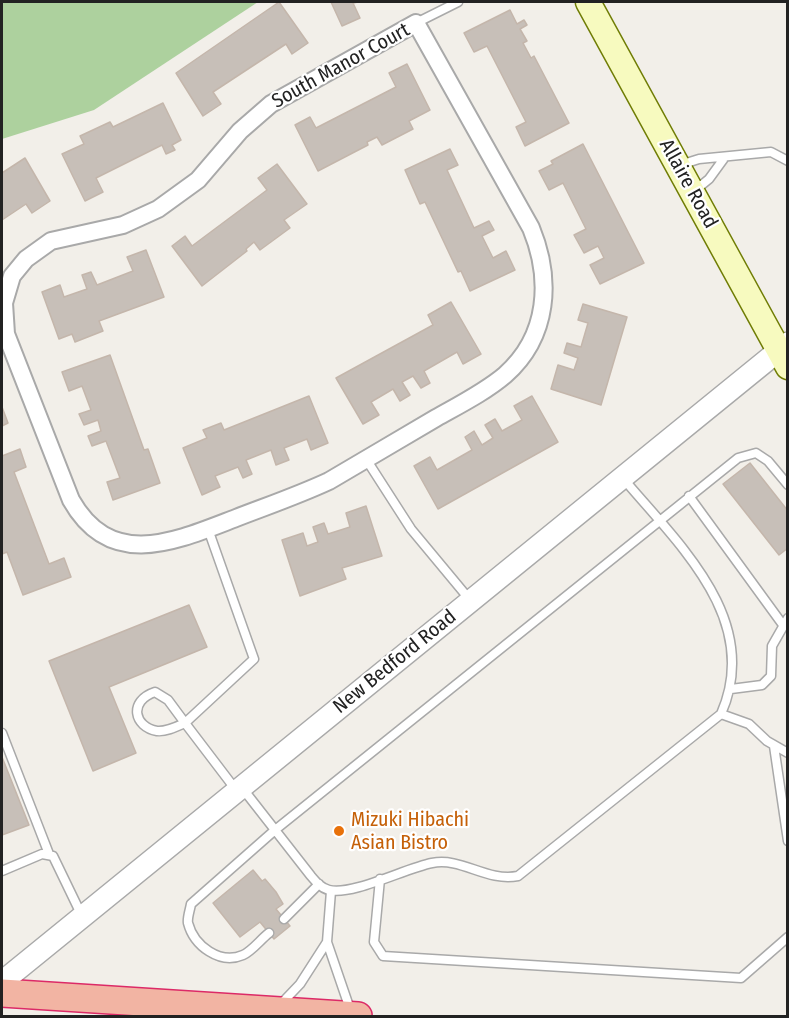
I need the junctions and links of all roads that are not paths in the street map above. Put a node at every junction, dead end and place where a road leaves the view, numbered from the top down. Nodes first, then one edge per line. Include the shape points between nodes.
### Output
1 (458, 2) edge
2 (588, 2) edge
3 (416, 23) junction
4 (725, 157) junction
5 (788, 161) edge
6 (678, 166) junction
7 (692, 192) junction
8 (784, 353) edge
9 (366, 459) junction
10 (622, 477) junction
11 (788, 485) edge
12 (689, 496) junction
13 (658, 520) junction
14 (208, 529) junction
15 (470, 600) junction
16 (785, 621) edge
17 (731, 689) junction
18 (722, 714) junction
19 (185, 723) junction
20 (2, 734) edge
21 (774, 746) junction
22 (788, 753) edge
23 (239, 789) junction
24 (275, 830) junction
25 (788, 841) edge
26 (49, 854) junction
27 (2, 872) edge
28 (380, 879) junction
29 (319, 884) junction
30 (331, 891) junction
31 (84, 915) junction
32 (284, 919) dead end
33 (269, 933) dead end
34 (788, 937) edge
35 (327, 942) junction
36 (2, 982) edge
37 (2, 993) edge
38 (192, 1011) edge
39 (275, 1011) junction
40 (352, 1016) edge
41 (358, 1017) edge

1 - 3 lane
2 - 6 main road, Allaire Road
3 - 9 street, South Manor Court via 531,228 544,266 545,297 532,339 505,374
3 - 14 street, South Manor Court via 271,104 240,131 198,180 158,209 123,225 63,237 38,249 26,259 8,288 4,303 6,334 78,513 93,529 112,540 134,545 178,540
4 - 5 lane via 771,152
4 - 6 lane
4 - 7 lane
6 - 7 main road, Allaire Road
7 - 8 main road, Allaire Road
8 - 10 street, New Bedford Road
9 - 14 street, South Manor Court via 304,493
9 - 15 lane via 411,529
10 - 13 lane
10 - 15 street, New Bedford Road
11 - 12 lane via 756,453 738,458
12 - 13 lane
12 - 16 lane
13 - 17 lane via 705,577 719,602 729,634
13 - 24 lane
14 - 19 lane via 254,659
15 - 23 street, New Bedford Road
16 - 17 lane via 772,646 771,676 762,685
17 - 18 lane
18 - 21 lane via 749,724
18 - 28 lane via 518,876 490,877 462,866 434,862
19 - 19 lane via 160,693 141,698 137,706 145,726 156,730
19 - 23 lane
20 - 26 lane
21 - 22 lane
21 - 25 lane
23 - 24 lane
23 - 31 street, New Bedford Road
24 - 29 lane
24 - 33 lane via 190,904 187,921 197,940 213,955 231,958 245,955
26 - 27 lane
26 - 31 lane via 57,859
28 - 30 lane
28 - 34 lane via 374,942 383,956 741,978
29 - 30 lane
29 - 32 lane
30 - 35 lane
31 - 36 street, New Bedford Road
35 - 39 lane via 300,984
35 - 40 lane
37 - 38 highway
38 - 39 highway
39 - 40 highway
40 - 41 highway

